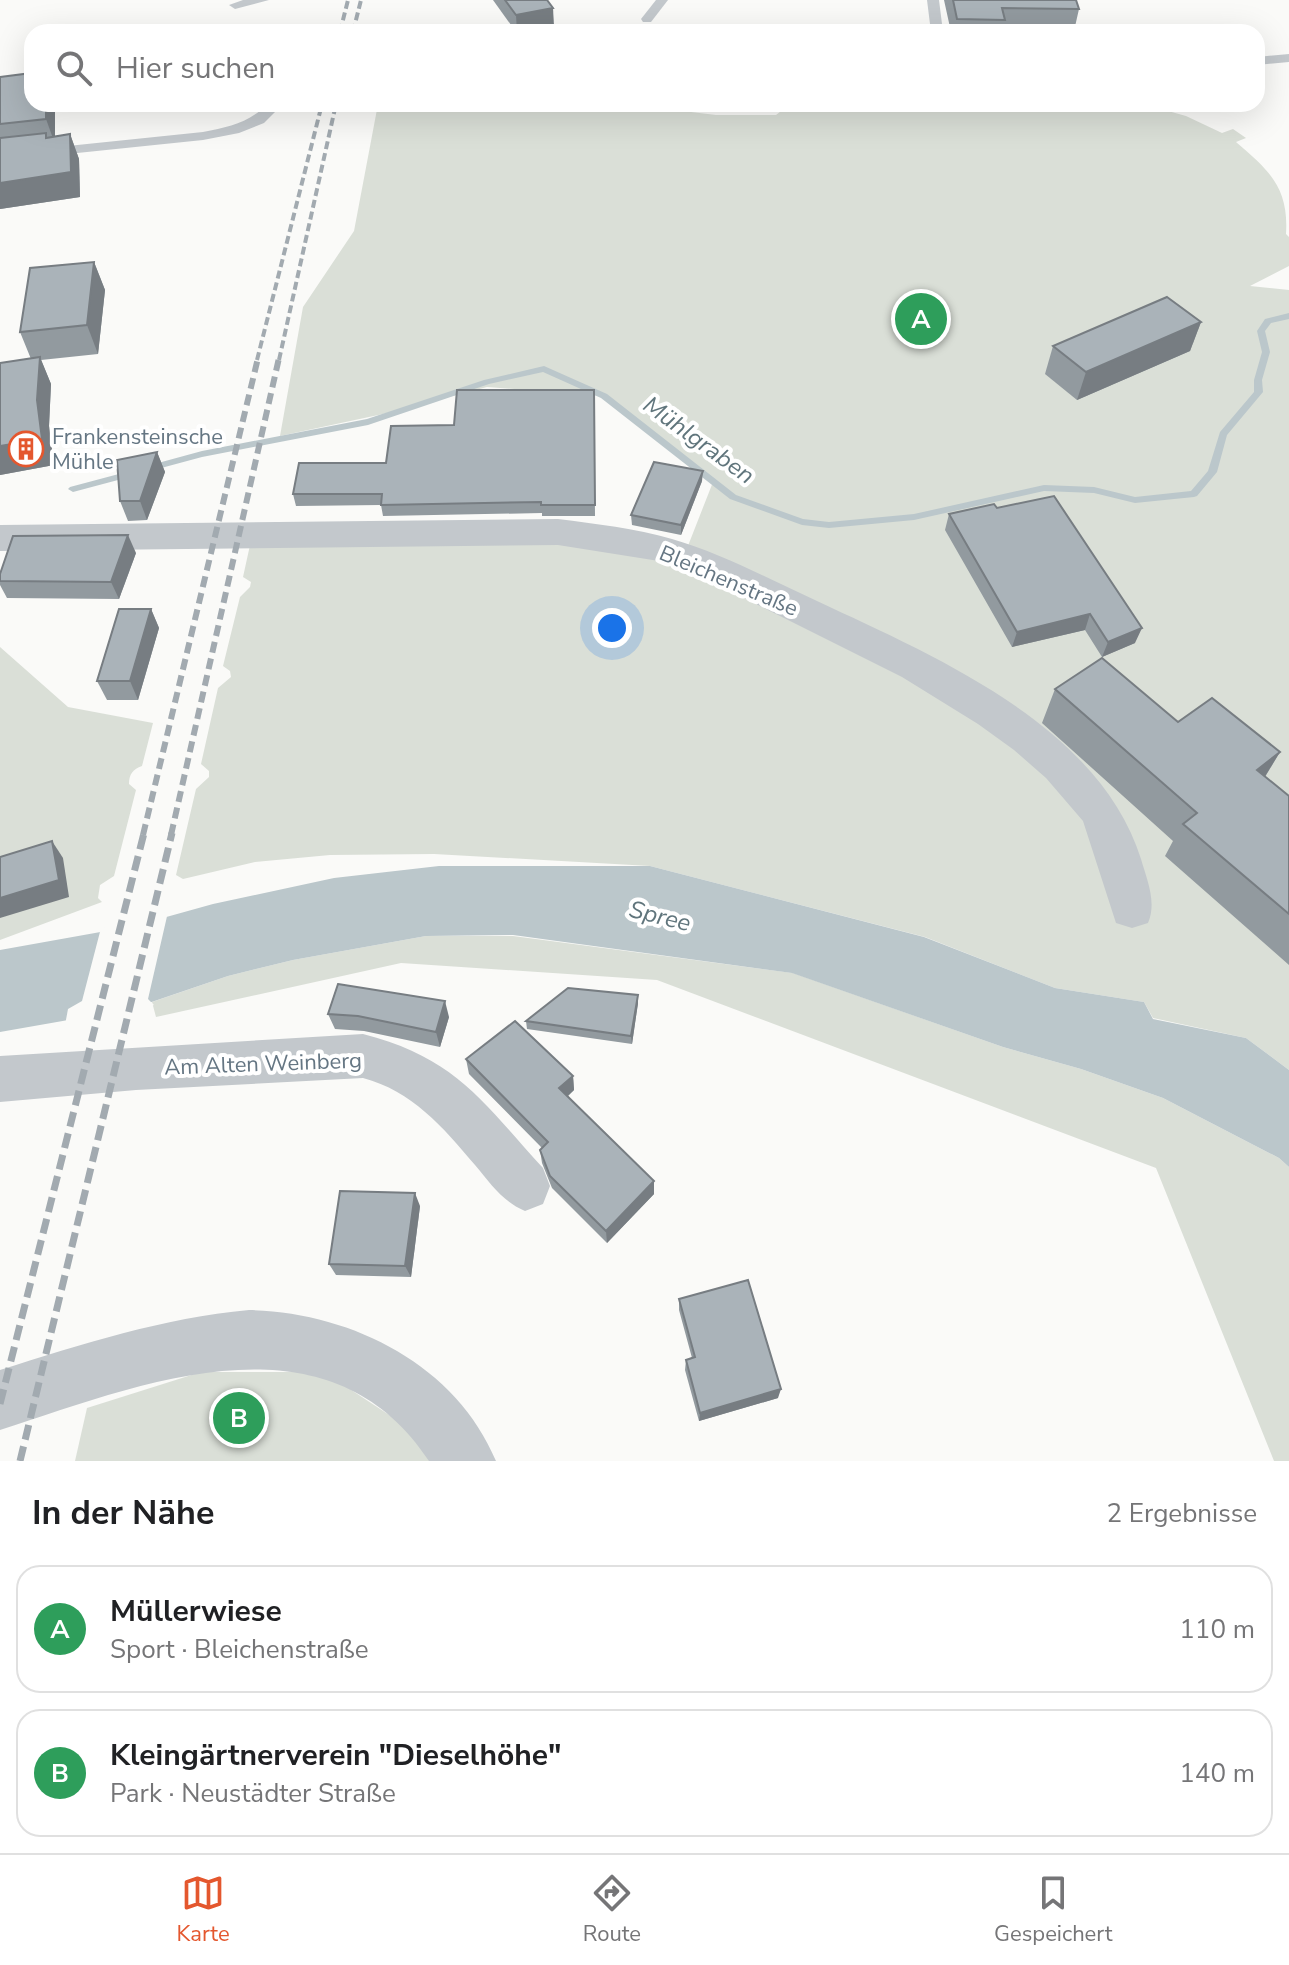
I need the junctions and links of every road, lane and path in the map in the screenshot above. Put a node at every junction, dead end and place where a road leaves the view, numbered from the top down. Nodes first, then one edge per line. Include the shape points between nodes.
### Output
1 (247, 0) edge
2 (263, 0) edge
3 (662, 0) edge
4 (933, 0) edge
5 (647, 19) dead end
6 (936, 24) edge
7 (1289, 58) edge
8 (1265, 60) edge
9 (268, 112) edge
10 (0, 157) edge
11 (0, 538) edge
12 (1132, 909) dead end
13 (0, 1079) edge
14 (525, 1186) dead end
15 (0, 1400) edge
16 (465, 1461) edge

1 - 2 lane via 235,5
3 - 5 lane
4 - 6 lane
7 - 8 lane
9 - 10 lane via 239,129 203,136
11 - 12 street, Bleichenstraße via 558,532 621,539 684,556 903,658 1044,752 1090,798 1115,841
13 - 14 street, Am Alten Weinberg via 363,1056 420,1078
15 - 16 street via 168,1352 230,1341 286,1340 328,1349 375,1372 430,1412

